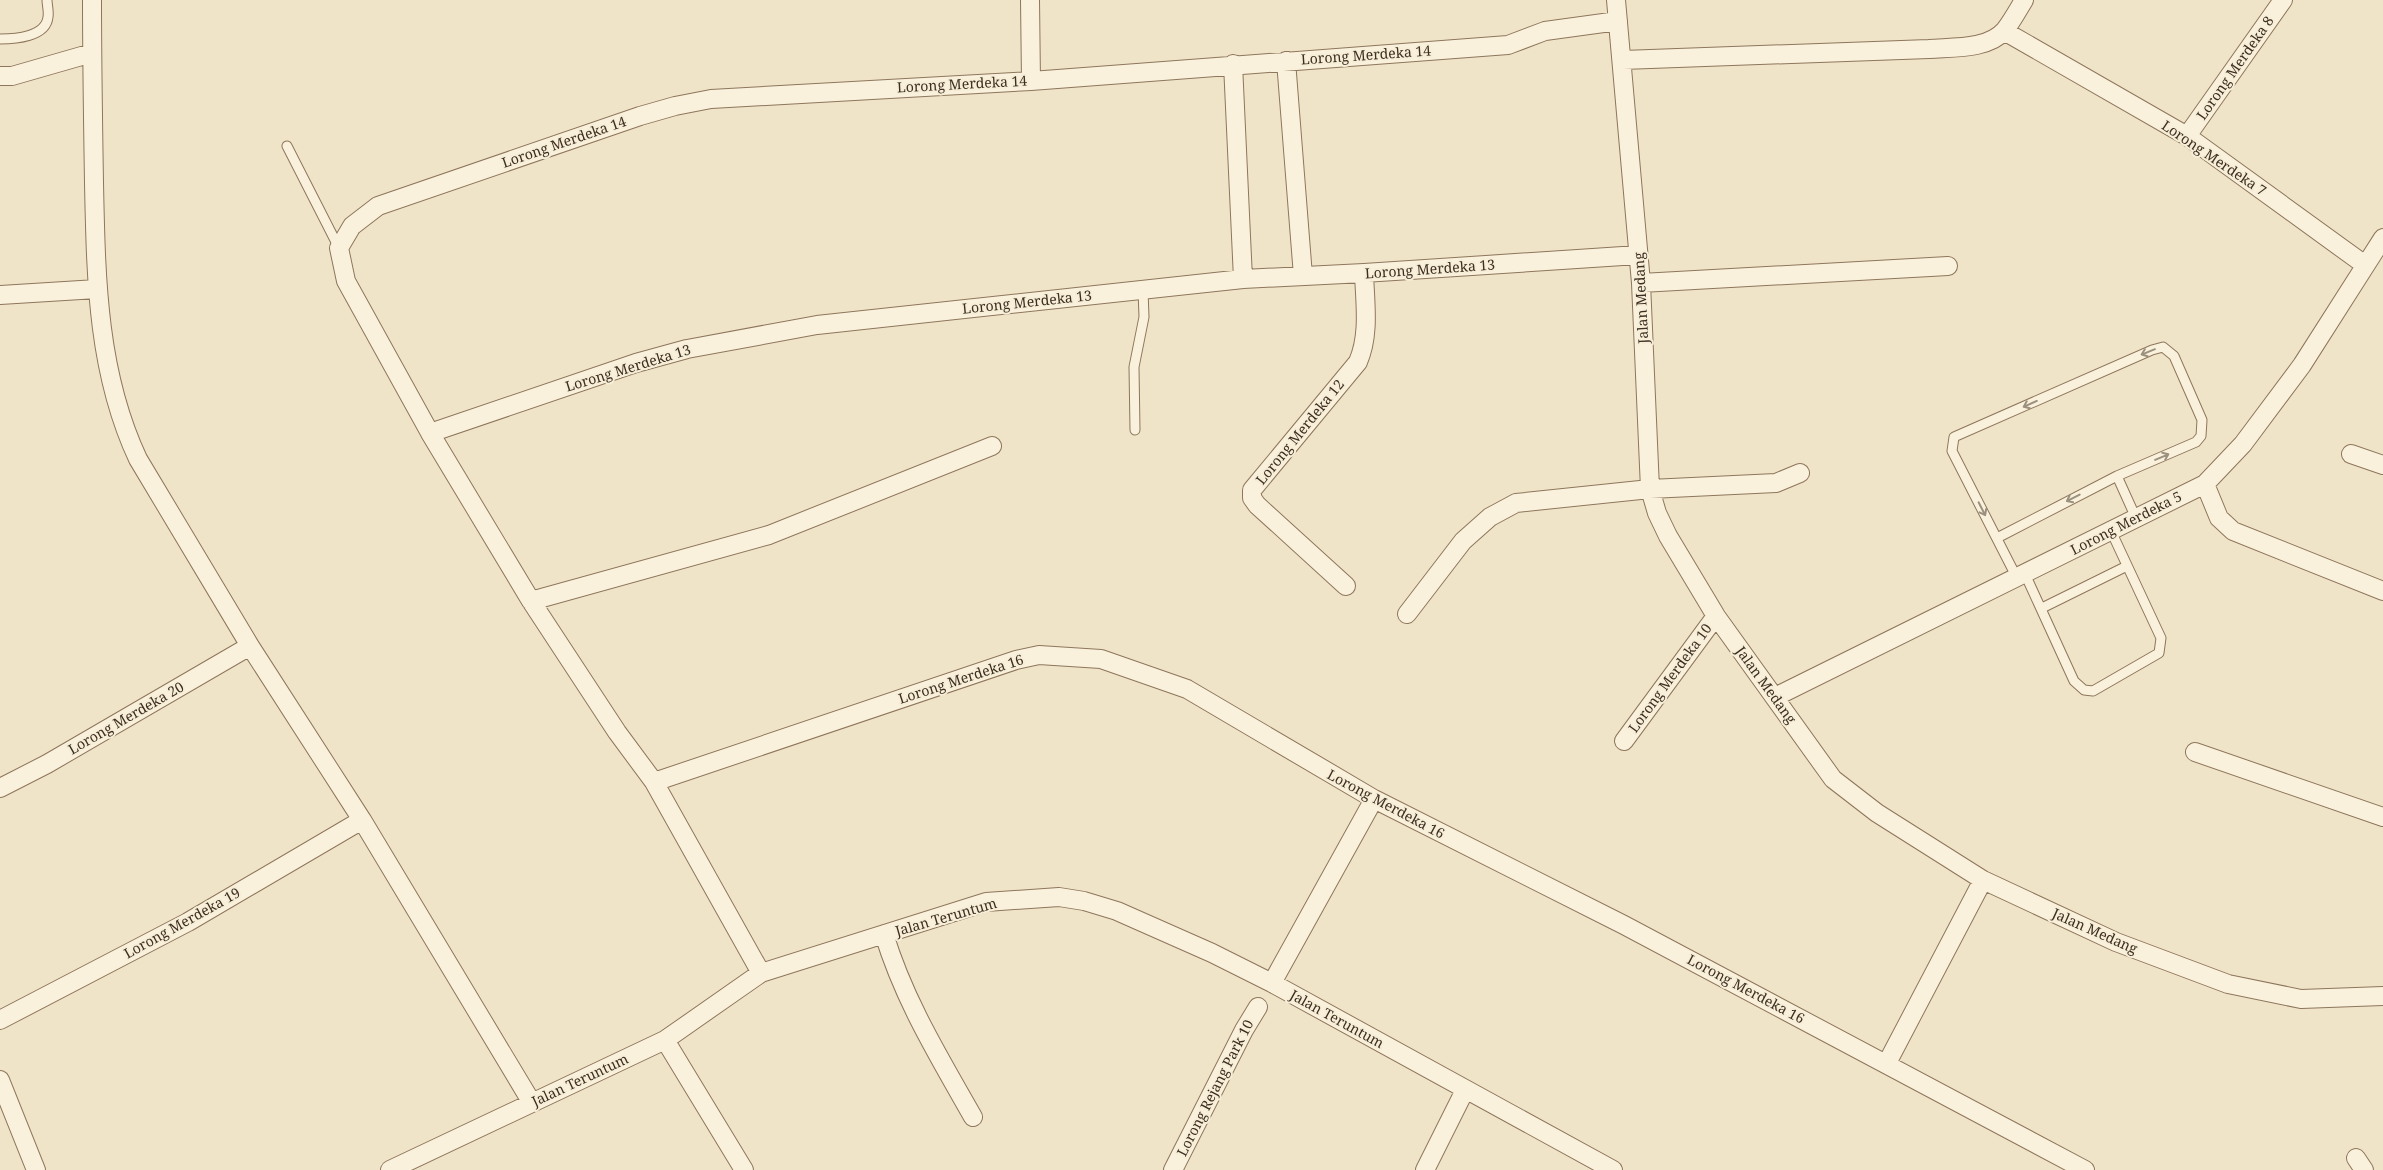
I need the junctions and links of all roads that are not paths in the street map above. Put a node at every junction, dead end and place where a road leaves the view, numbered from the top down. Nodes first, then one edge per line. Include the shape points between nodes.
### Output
1 (47, 0) edge
2 (92, 0) edge
3 (1030, 0) edge
4 (1616, 0) edge
5 (2024, 0) edge
6 (2283, 0) edge
7 (1618, 21) junction
8 (2004, 31) junction
9 (0, 40) edge
10 (92, 53) junction
11 (1623, 60) junction
12 (1286, 61) junction
13 (1233, 64) junction
14 (0, 76) edge
15 (1031, 81) junction
16 (2187, 136) junction
17 (287, 146) dead end
18 (2383, 238) edge
19 (339, 248) junction
20 (1638, 254) junction
21 (2365, 265) junction
22 (1948, 266) dead end
23 (1364, 273) junction
24 (1303, 276) junction
25 (1243, 279) junction
26 (1641, 283) junction
27 (97, 289) junction
28 (1144, 290) junction
29 (0, 295) edge
30 (1135, 430) dead end
31 (430, 433) junction
32 (992, 446) dead end
33 (2351, 454) dead end
34 (2383, 465) edge
35 (1800, 473) dead end
36 (2117, 476) junction
37 (2205, 484) junction
38 (1650, 489) junction
39 (2136, 518) junction
40 (2111, 531) junction
41 (1996, 538) junction
42 (2127, 566) junction
43 (2021, 576) junction
44 (1346, 586) dead end
45 (2383, 591) edge
46 (531, 601) junction
47 (2042, 608) junction
48 (1407, 614) dead end
49 (1716, 616) junction
50 (250, 646) junction
51 (1775, 697) junction
52 (1624, 741) dead end
53 (2195, 752) dead end
54 (654, 782) junction
55 (0, 788) edge
56 (1374, 800) junction
57 (2383, 817) edge
58 (362, 820) junction
59 (1983, 880) junction
60 (884, 934) junction
61 (761, 973) junction
62 (1272, 983) junction
63 (2383, 996) edge
64 (1258, 1007) dead end
65 (0, 1020) edge
66 (665, 1040) junction
67 (1887, 1063) junction
68 (0, 1080) edge
69 (1465, 1090) junction
70 (532, 1103) junction
71 (973, 1117) dead end
72 (399, 1168) edge
73 (36, 1170) edge
74 (744, 1170) edge
75 (1173, 1170) edge
76 (1425, 1170) edge
77 (1613, 1170) edge
78 (2085, 1170) edge

1 - 9 lane via 48,18 44,26 21,39
2 - 10 street
3 - 15 street
4 - 7 street, Jalan Medang
5 - 8 street
6 - 16 street, Lorong Merdeka 8
7 - 11 street, Jalan Medang
7 - 12 street, Lorong Merdeka 14 via 1545,31 1508,45
8 - 11 street via 1976,45 1929,49
8 - 16 street, Lorong Merdeka 7
10 - 14 street via 12,76
10 - 27 street
11 - 20 street, Jalan Medang
12 - 13 street, Lorong Merdeka 14
12 - 24 street
13 - 15 street, Lorong Merdeka 14
13 - 25 street
15 - 19 street, Lorong Merdeka 14 via 710,99 675,106 378,206 352,226
16 - 21 street, Lorong Merdeka 7
17 - 19 lane
18 - 21 street, Lorong Merdeka 5
19 - 31 street via 346,281
20 - 23 street, Lorong Merdeka 13
20 - 26 street, Jalan Medang
21 - 37 street, Lorong Merdeka 5 via 2302,365 2243,444
22 - 26 street
23 - 24 street, Lorong Merdeka 13
23 - 44 street, Lorong Merdeka 12 via 1366,334 1358,362 1252,490 1252,498 1257,505
24 - 25 street, Lorong Merdeka 13
25 - 28 street, Lorong Merdeka 13
26 - 38 street, Jalan Medang
27 - 29 street
27 - 50 street via 108,368 123,428 138,459
28 - 30 lane via 1144,317 1134,367
28 - 31 street, Lorong Merdeka 13 via 817,325 687,349 636,363
31 - 46 street
32 - 46 street via 769,534
33 - 34 street
35 - 38 street via 1776,483
36 - 39 lane
36 -> 41 lane
36 -> 41 lane via 2196,442 2203,433 2202,420 2174,356 2163,347 1954,437 1952,451
37 - 39 street, Lorong Merdeka 5
37 - 45 street via 2219,518 2233,531
38 - 48 street via 1516,503 1490,517 1463,541
38 - 49 street, Jalan Medang via 1668,536
39 - 40 street, Lorong Merdeka 5
40 - 42 lane
40 - 43 street, Lorong Merdeka 5
41 - 43 lane
42 - 47 lane
42 - 47 lane via 2162,644 2159,654 2093,691 2084,690 2074,681
43 - 47 lane
43 - 51 street, Lorong Merdeka 5
46 - 54 street
49 - 51 street, Jalan Medang
49 - 52 street, Lorong Merdeka 10
50 - 55 street, Lorong Merdeka 20
50 - 58 street
51 - 59 street, Jalan Medang via 1833,779 1877,813
53 - 57 street
54 - 56 street, Lorong Merdeka 16 via 1016,660 1060,655 1101,660 1187,689
54 - 61 street
56 - 62 street
56 - 67 street, Lorong Merdeka 16 via 1624,925
58 - 65 street, Lorong Merdeka 19 via 188,922
58 - 70 street
59 - 63 street, Jalan Medang via 2116,942 2228,984 2301,998
59 - 67 street
60 - 61 street, Jalan Teruntum
60 - 62 street, Jalan Teruntum via 986,902 1059,897 1084,901 1155,926
60 - 71 street via 896,973 920,1025
61 - 66 street, Jalan Teruntum
62 - 69 street, Jalan Teruntum
64 - 75 street, Lorong Rejang Park 10
66 - 70 street, Jalan Teruntum
66 - 74 street
67 - 78 street, Lorong Merdeka 16
68 - 73 street
69 - 76 street
69 - 77 street, Jalan Teruntum
70 - 72 street, Jalan Teruntum

